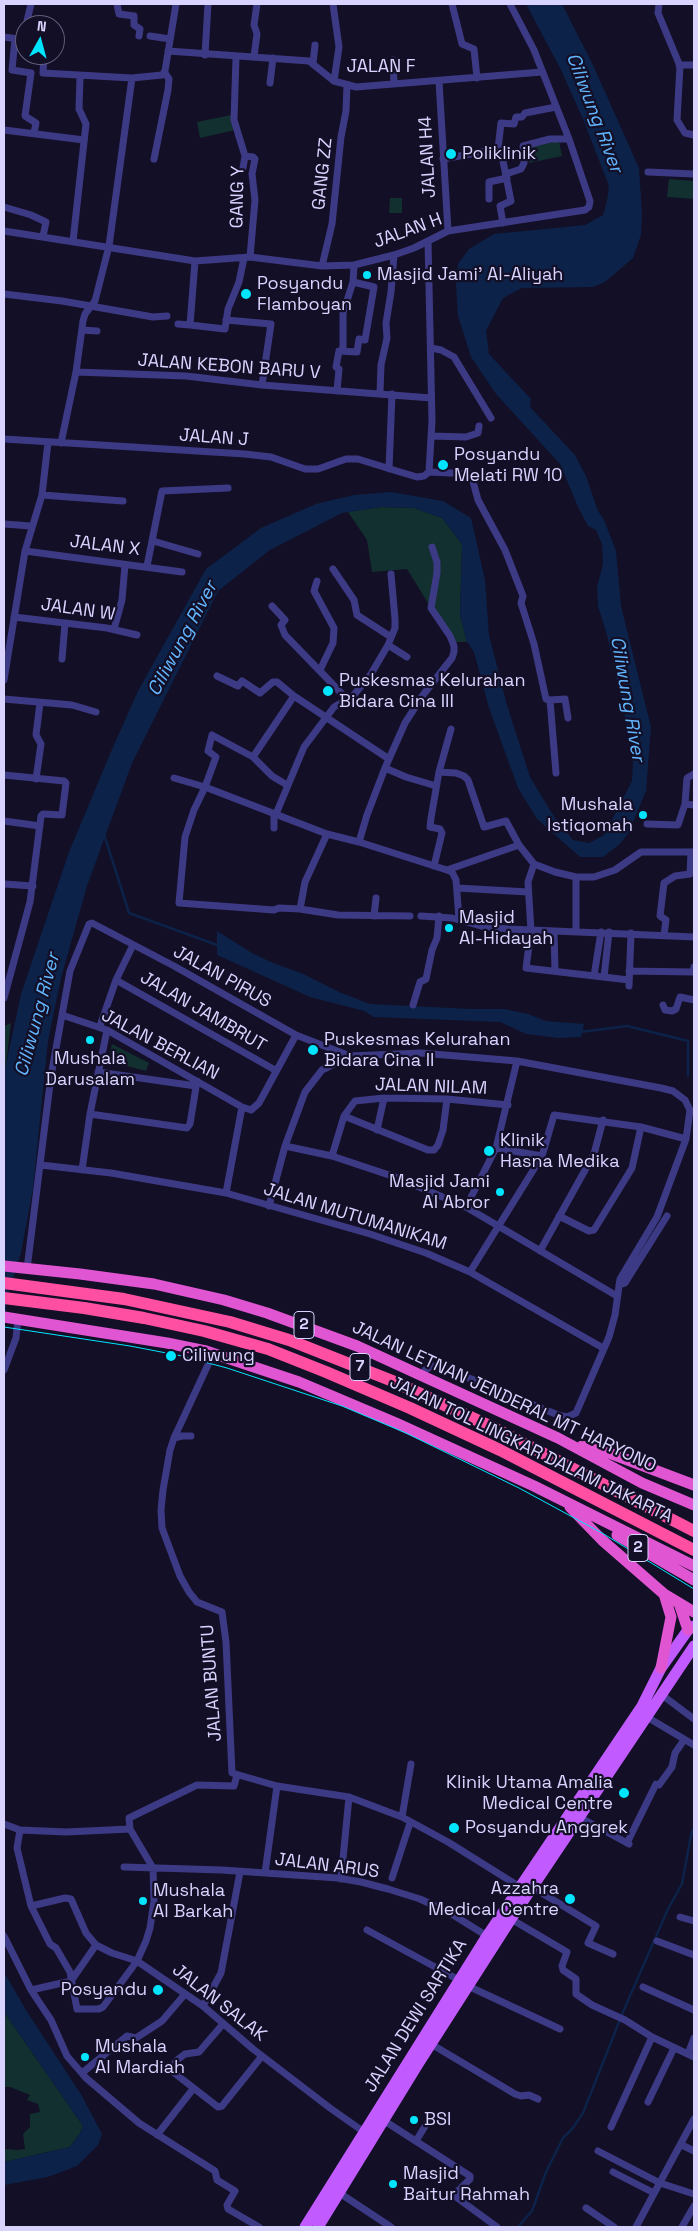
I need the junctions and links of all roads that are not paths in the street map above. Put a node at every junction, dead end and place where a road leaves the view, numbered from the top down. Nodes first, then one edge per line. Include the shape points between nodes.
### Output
1 (116, 4) edge
2 (176, 4) edge
3 (208, 4) edge
4 (256, 4) edge
5 (333, 4) edge
6 (452, 4) edge
7 (510, 4) edge
8 (659, 4) edge
9 (139, 36) dead end
10 (150, 36) dead end
11 (170, 39) junction
12 (315, 45) dead end
13 (168, 51) junction
14 (205, 55) junction
15 (254, 56) junction
16 (236, 57) junction
17 (273, 58) junction
18 (15, 60) edge
19 (392, 60) dead end
20 (313, 63) junction
21 (694, 64) edge
22 (43, 65) edge
23 (679, 65) junction
24 (542, 72) junction
25 (164, 73) junction
26 (80, 77) junction
27 (132, 78) junction
28 (477, 78) junction
29 (334, 81) junction
30 (439, 81) junction
31 (270, 83) dead end
32 (394, 84) junction
33 (347, 85) junction
34 (556, 107) junction
35 (4, 130) edge
36 (34, 133) junction
37 (694, 135) edge
38 (570, 139) junction
39 (84, 140) junction
40 (498, 149) junction
41 (245, 156) junction
42 (154, 159) dead end
43 (444, 159) junction
44 (243, 168) dead end
45 (648, 172) dead end
46 (694, 174) edge
47 (506, 176) junction
48 (489, 199) dead end
49 (4, 207) edge
50 (503, 223) junction
51 (4, 231) edge
52 (448, 231) junction
53 (43, 236) junction
54 (72, 241) junction
55 (428, 241) junction
56 (109, 246) junction
57 (394, 255) junction
58 (247, 258) junction
59 (196, 261) junction
60 (354, 265) junction
61 (322, 266) junction
62 (353, 282) junction
63 (4, 294) edge
64 (92, 306) junction
65 (167, 316) dead end
66 (226, 320) junction
67 (178, 324) dead end
68 (190, 325) junction
69 (82, 330) junction
70 (98, 331) dead end
71 (431, 348) junction
72 (343, 351) junction
73 (76, 372) junction
74 (262, 385) junction
75 (338, 391) junction
76 (380, 394) junction
77 (392, 394) junction
78 (431, 398) junction
79 (491, 418) dead end
80 (479, 426) dead end
81 (431, 438) junction
82 (4, 440) edge
83 (467, 441) dead end
84 (48, 442) junction
85 (61, 443) junction
86 (389, 469) junction
87 (428, 472) junction
88 (228, 488) dead end
89 (42, 495) junction
90 (123, 501) dead end
91 (4, 524) edge
92 (31, 526) junction
93 (153, 541) junction
94 (432, 548) dead end
95 (24, 551) junction
96 (198, 554) dead end
97 (125, 565) junction
98 (147, 566) junction
99 (333, 569) dead end
100 (182, 572) dead end
101 (391, 574) dead end
102 (317, 581) dead end
103 (272, 606) dead end
104 (14, 617) junction
105 (66, 623) junction
106 (114, 629) junction
107 (138, 635) dead end
108 (390, 641) junction
109 (407, 656) dead end
110 (62, 658) dead end
111 (320, 670) junction
112 (217, 676) dead end
113 (4, 680) edge
114 (294, 696) junction
115 (346, 698) junction
116 (4, 699) edge
117 (550, 700) junction
118 (40, 703) junction
119 (96, 712) dead end
120 (326, 716) junction
121 (568, 718) dead end
122 (451, 729) dead end
123 (253, 758) junction
124 (389, 759) junction
125 (385, 768) junction
126 (438, 772) junction
127 (556, 773) dead end
128 (694, 774) edge
129 (4, 775) edge
130 (174, 778) dead end
131 (36, 779) junction
132 (287, 785) junction
133 (436, 786) junction
134 (205, 787) junction
135 (685, 804) junction
136 (694, 805) edge
137 (275, 813) junction
138 (4, 821) edge
139 (647, 824) dead end
140 (40, 826) junction
141 (274, 828) dead end
142 (327, 834) junction
143 (359, 842) junction
144 (519, 845) junction
145 (692, 852) edge
146 (534, 864) junction
147 (434, 866) junction
148 (448, 870) junction
149 (576, 877) junction
150 (4, 884) edge
151 (33, 886) junction
152 (457, 888) junction
153 (528, 892) junction
154 (376, 898) dead end
155 (300, 909) junction
156 (374, 916) junction
157 (410, 916) dead end
158 (422, 916) dead end
159 (439, 916) junction
160 (459, 919) junction
161 (531, 931) junction
162 (554, 931) junction
163 (576, 931) junction
164 (601, 932) junction
165 (609, 932) junction
166 (631, 933) junction
167 (664, 935) junction
168 (694, 937) edge
169 (133, 945) junction
170 (694, 967) edge
171 (7, 969) edge
172 (555, 971) junction
173 (629, 971) junction
174 (594, 976) junction
175 (604, 977) junction
176 (116, 980) junction
177 (4, 998) edge
178 (694, 1000) edge
179 (413, 1005) dead end
180 (663, 1005) dead end
181 (62, 1015) junction
182 (103, 1028) junction
183 (296, 1035) junction
184 (350, 1056) junction
185 (517, 1061) junction
186 (275, 1070) junction
187 (98, 1072) junction
188 (196, 1083) junction
189 (384, 1098) junction
190 (447, 1099) junction
191 (508, 1105) junction
192 (242, 1108) junction
193 (90, 1114) junction
194 (344, 1116) junction
195 (603, 1120) junction
196 (641, 1127) junction
197 (377, 1130) junction
198 (686, 1139) junction
199 (285, 1146) junction
200 (496, 1148) junction
201 (332, 1156) junction
202 (542, 1156) junction
203 (41, 1165) junction
204 (82, 1170) junction
205 (226, 1193) junction
206 (269, 1206) junction
207 (466, 1208) junction
208 (559, 1216) junction
209 (657, 1217) junction
210 (499, 1227) junction
211 (540, 1251) junction
212 (4, 1266) edge
213 (23, 1268) junction
214 (470, 1272) junction
215 (10, 1284) edge
216 (619, 1285) junction
217 (617, 1296) junction
218 (10, 1299) edge
219 (12, 1318) edge
220 (603, 1348) junction
221 (213, 1354) junction
222 (4, 1370) edge
223 (421, 1376) junction
224 (191, 1436) dead end
225 (174, 1438) junction
226 (571, 1444) junction
227 (694, 1485) edge
228 (564, 1500) junction
229 (694, 1505) edge
230 (586, 1511) junction
231 (694, 1532) edge
232 (694, 1550) edge
233 (694, 1566) edge
234 (694, 1580) edge
235 (664, 1594) junction
236 (679, 1603) junction
237 (694, 1612) edge
238 (691, 1628) edge
239 (694, 1646) edge
240 (661, 1668) junction
241 (662, 1695) junction
242 (647, 1717) junction
243 (694, 1719) edge
244 (684, 1740) junction
245 (694, 1745) edge
246 (411, 1764) dead end
247 (237, 1775) junction
248 (277, 1786) junction
249 (349, 1797) junction
250 (402, 1817) junction
251 (579, 1817) junction
252 (410, 1823) junction
253 (4, 1824) edge
254 (130, 1829) junction
255 (20, 1830) junction
256 (124, 1867) dead end
257 (153, 1868) junction
258 (240, 1872) junction
259 (265, 1873) junction
260 (392, 1878) dead end
261 (341, 1879) junction
262 (520, 1887) junction
263 (532, 1887) junction
264 (31, 1906) junction
265 (680, 1917) dead end
266 (511, 1920) junction
267 (694, 1921) edge
268 (367, 1930) dead end
269 (4, 1936) edge
270 (487, 1936) junction
271 (657, 1941) dead end
272 (96, 1945) junction
273 (613, 1954) dead end
274 (694, 1956) edge
275 (137, 1961) junction
276 (71, 1981) junction
277 (463, 1983) junction
278 (643, 1987) dead end
279 (31, 1990) junction
280 (185, 1994) junction
281 (203, 2006) junction
282 (694, 2010) edge
283 (223, 2024) junction
284 (560, 2029) dead end
285 (652, 2037) junction
286 (694, 2038) edge
287 (431, 2044) junction
288 (674, 2048) junction
289 (262, 2056) junction
290 (691, 2056) edge
291 (82, 2073) junction
292 (193, 2089) junction
293 (538, 2099) dead end
294 (648, 2102) dead end
295 (694, 2119) edge
296 (383, 2120) junction
297 (427, 2123) dead end
298 (611, 2127) dead end
299 (364, 2132) junction
300 (157, 2135) junction
301 (416, 2141) junction
302 (682, 2145) junction
303 (694, 2151) edge
304 (598, 2152) dead end
305 (613, 2172) dead end
306 (660, 2183) junction
307 (338, 2192) junction
308 (654, 2193) junction
309 (694, 2194) edge
310 (694, 2206) edge
311 (586, 2208) dead end
312 (259, 2227) edge
313 (305, 2227) edge
314 (318, 2227) edge
315 (391, 2227) edge
316 (497, 2227) edge
317 (614, 2227) edge
318 (636, 2227) edge
319 (682, 2227) edge

1 - 9 street via 119,14 134,16 134,25 140,29
2 - 11 street
3 - 14 street
4 - 15 street
5 - 29 street via 339,46
6 - 28 street via 462,44 474,49
7 - 24 street, JALAN H
8 - 23 street via 658,13
10 - 11 street
11 - 13 street
12 - 20 street
13 - 14 street
13 - 25 street
14 - 16 street
15 - 16 street
15 - 17 street
16 - 41 street, GANG Y via 234,120
17 - 20 street
17 - 31 street
18 - 36 street via 12,70 31,74 25,116 36,123
19 - 32 street
20 - 29 street, JALAN F
21 - 23 street
22 - 26 street via 43,73
23 - 37 street via 677,120 685,133
24 - 28 street, JALAN F
24 - 34 street, JALAN H
25 - 27 street
25 - 42 street via 169,79 168,90
26 - 27 street
26 - 39 street via 78,105 86,121
27 - 56 street
28 - 30 street, JALAN F
29 - 33 street, JALAN F
30 - 32 street, JALAN F
30 - 43 street, JALAN H4
32 - 33 street, JALAN F
33 - 61 street, GANG ZZ via 332,224
34 - 38 street, JALAN H
34 - 40 street via 525,113 516,118 514,124 501,123
35 - 36 street
36 - 39 street
38 - 47 street via 550,139 522,146 524,163 521,169
38 - 50 street, JALAN H via 590,201 589,207
39 - 54 street
40 - 43 street
40 - 47 street
41 - 44 street
41 - 58 street, GANG Y via 254,159 255,200
43 - 52 street, JALAN H4
45 - 46 street
47 - 48 street via 489,182
47 - 50 street via 511,201 501,204
49 - 53 street via 43,220 46,224
50 - 52 street, JALAN H
51 - 53 street, JALAN H
52 - 55 street, JALAN H
53 - 54 street, JALAN H
54 - 56 street, JALAN H
55 - 57 street, JALAN H
55 - 71 street
56 - 59 street, JALAN H
56 - 64 street via 96,302
57 - 60 street, JALAN H
57 - 76 street
58 - 59 street, JALAN H
58 - 61 street, JALAN H
58 - 66 street
59 - 68 street
60 - 61 street, JALAN H
60 - 62 street
62 - 72 street via 342,313
62 - 72 street via 374,287 365,340 359,339 356,352
63 - 64 street
64 - 65 street via 153,317
64 - 69 street
66 - 68 street via 225,329
66 - 74 street via 271,324
67 - 68 street
69 - 70 street
69 - 73 street
71 - 78 street
71 - 79 street via 454,357
72 - 75 street via 340,351 336,368 339,369
73 - 74 street, JALAN KEBON BARU V via 186,376
73 - 85 street
74 - 75 street, JALAN KEBON BARU V
75 - 76 street, JALAN KEBON BARU V
76 - 77 street, JALAN KEBON BARU V
77 - 78 street, JALAN KEBON BARU V
77 - 86 street
78 - 81 street
80 - 81 street via 478,433 466,437
81 - 83 street
81 - 87 street
82 - 84 street, JALAN J
84 - 85 street, JALAN J
84 - 89 street
85 - 86 street, JALAN J via 245,454 271,457 305,469 318,469 358,458
86 - 87 street, JALAN J via 417,477
87 - 117 street via 471,474 478,500 505,550 523,596 521,603 543,689 546,699
88 - 93 street via 162,492
89 - 90 street
89 - 92 street
91 - 92 street
92 - 95 street
93 - 96 street
93 - 98 street
94 - 124 street via 437,573 431,608 450,636 454,652 423,695
95 - 97 street, JALAN X
95 - 104 street
97 - 98 street, JALAN X
97 - 106 street via 122,600
98 - 100 street, JALAN X
99 - 108 street via 354,600 357,615
101 - 108 street via 395,620
102 - 111 street via 314,591 334,628 333,643
103 - 111 street via 285,620 280,626 285,635
104 - 105 street, JALAN W
104 - 113 street
105 - 106 street, JALAN W
105 - 110 street
106 - 107 street, JALAN W
108 - 109 street
108 - 115 street via 371,674 353,696
111 - 115 street
112 - 114 street via 238,686 242,681 260,693 275,682
114 - 120 street
114 - 123 street
115 - 120 street
116 - 118 street
117 - 121 street via 565,699
117 - 127 street
118 - 119 street via 72,705
118 - 131 street via 36,735 41,744
120 - 124 street
120 - 132 street via 304,747
122 - 126 street
123 - 132 street
123 - 134 street via 212,735 208,751 216,757
124 - 125 street
125 - 133 street
125 - 143 street
126 - 133 street
126 - 144 street via 465,776 484,827 506,821
128 - 135 street via 687,778
129 - 131 street
130 - 134 street
131 - 140 street via 66,783 62,815 42,814
132 - 137 street
133 - 147 street via 430,826 442,833
134 - 137 street
134 - 155 street via 186,837 178,901 274,910
135 - 136 street
135 - 139 street via 678,826
137 - 141 street
137 - 142 street
138 - 140 street
140 - 151 street
142 - 143 street
142 - 155 street via 305,882
143 - 147 street
144 - 146 street
144 - 148 street
145 - 149 street via 645,852 610,872 594,877
145 - 167 street via 690,874 674,876 664,883 660,917 666,920
146 - 149 street
146 - 153 street via 529,875
147 - 148 street
148 - 152 street via 455,877
149 - 163 street
150 - 151 street
151 - 171 street
152 - 153 street
152 - 160 street
153 - 161 street
154 - 156 street
155 - 156 street
156 - 157 street
158 - 159 street
159 - 160 street
159 - 179 street via 426,979 420,982
160 - 161 street via 483,927
161 - 162 street
161 - 172 street via 526,968
162 - 163 street
162 - 172 street
163 - 164 street
164 - 165 street
164 - 174 street
165 - 166 street
165 - 175 street
166 - 167 street
166 - 173 street
167 - 168 street
169 - 176 street
169 - 181 street via 92,924 87,925 70,971
169 - 183 street, JALAN PIRUS
170 - 173 street via 693,972
171 - 177 street
172 - 174 street
173 - 175 street via 629,983
174 - 175 street
176 - 182 street
176 - 186 street, JALAN JAMBRUT
178 - 180 street via 680,997 672,1011 665,1010
181 - 182 street, JALAN BERLIAN
181 - 203 street
182 - 187 street
182 - 188 street, JALAN BERLIAN
183 - 184 street, JALAN PIRUS
183 - 186 street
184 - 185 street via 421,1053
184 - 199 street via 322,1070 311,1082
185 - 191 street
185 - 198 street via 673,1091 688,1103 690,1110
186 - 192 street via 257,1106 251,1110
187 - 188 street
187 - 193 street
188 - 192 street, JALAN BERLIAN
188 - 193 street via 188,1128
189 - 190 street, JALAN NILAM
189 - 194 street, JALAN NILAM via 355,1101
189 - 197 street
190 - 191 street, JALAN NILAM
190 - 197 street via 443,1130 434,1150
191 - 200 street
192 - 205 street
193 - 204 street
194 - 197 street
194 - 201 street
195 - 196 street
195 - 202 street via 554,1114
195 - 208 street via 594,1154
196 - 198 street
196 - 208 street via 632,1168 593,1231
198 - 209 street
199 - 201 street
199 - 206 street
200 - 202 street
200 - 207 street
201 - 207 street via 398,1178
202 - 210 street
203 - 204 street, JALAN MUTUMANIKAM
203 - 213 street
204 - 205 street, JALAN MUTUMANIKAM
205 - 206 street, JALAN MUTUMANIKAM
206 - 214 street, JALAN MUTUMANIKAM via 417,1250
207 - 210 street
208 - 211 street
209 - 216 street
209 - 216 street via 666,1218 626,1283
210 - 211 street
210 - 214 street
211 - 217 street
212 - 213 highway, JALAN LETNAN JENDERAL MT HARYONO / 2
213 - 223 highway, JALAN LETNAN JENDERAL MT HARYONO / 2 via 154,1284 224,1300 273,1314 357,1346
214 - 220 street, JALAN MUTUMANIKAM
215 - 231 highway, JALAN TOL LINGKAR DALAM JAKARTA / 7 via 124,1299 230,1322 289,1340 412,1390 496,1429
216 - 217 street
217 - 220 street via 615,1315
218 - 232 highway, JALAN TOL LINGKAR DALAM JAKARTA / 7 via 144,1318 268,1349 410,1408 500,1450
219 - 221 highway, 2 via 167,1343
219 - 222 street via 16,1338
220 - 223 street via 576,1413 567,1417 440,1366 432,1366
221 - 225 street
221 - 228 highway, 2 via 299,1382 357,1406
223 - 226 highway, JALAN LETNAN JENDERAL MT HARYONO / 2
224 - 225 street
225 - 247 street, JALAN BUNTU via 162,1490 162,1528 189,1592 197,1602 222,1612 232,1773
226 - 227 highway via 604,1451
226 - 229 highway, JALAN LETNAN JENDERAL MT HARYONO / 2 via 642,1483
228 - 230 highway, 2
228 - 235 highway via 602,1540
230 - 233 highway, 2
230 - 234 highway, 2 via 602,1527
235 - 236 highway
235 - 240 highway via 671,1617
236 - 237 highway
236 - 238 highway
238 - 240 main road, JALAN DEWI SARTIKA
239 - 241 main road, JALAN DEWI SARTIKA
240 - 262 main road, JALAN DEWI SARTIKA via 642,1706
241 - 242 main road, JALAN DEWI SARTIKA
241 - 243 street
242 - 244 street
242 - 251 main road, JALAN DEWI SARTIKA
244 - 245 street
244 - 251 street via 675,1753 672,1767 659,1785 656,1784 629,1844
246 - 250 street
247 - 248 street
247 - 254 street via 234,1786 197,1785 131,1816 128,1821
248 - 249 street
248 - 259 street
249 - 250 street
249 - 261 street
250 - 252 street
251 - 263 main road, JALAN DEWI SARTIKA
252 - 260 street
252 - 262 street via 451,1843
253 - 255 street
254 - 255 street
254 - 257 street
255 - 264 street via 17,1848
256 - 257 street, JALAN ARUS
257 - 258 street, JALAN ARUS
257 - 275 street via 154,1901 150,1928
258 - 259 street, JALAN ARUS
258 - 281 street via 221,1973
259 - 261 street, JALAN ARUS
261 - 270 street, JALAN ARUS via 388,1888 420,1899
262 - 270 main road, JALAN DEWI SARTIKA
263 - 266 main road, JALAN DEWI SARTIKA
263 - 273 street via 596,1926 588,1943
264 - 272 street via 71,1899 86,1933
264 - 276 street via 50,1944 56,1948 70,1972
265 - 267 street
266 - 277 main road, JALAN DEWI SARTIKA
266 - 285 street via 567,1952 562,1966 576,1979 574,1992
268 - 277 street
269 - 279 street
270 - 277 main road, JALAN DEWI SARTIKA
271 - 274 street
272 - 275 street, JALAN SALAK
272 - 276 street
275 - 276 street via 103,2007 77,2009
275 - 280 street, JALAN SALAK
276 - 279 street
277 - 284 street
277 - 287 main road, JALAN DEWI SARTIKA
277 - 299 main road, JALAN DEWI SARTIKA
278 - 282 street
279 - 291 street via 51,2020 67,2056
280 - 281 street, JALAN SALAK
280 - 291 street via 162,2021 136,2038 127,2036
281 - 283 street, JALAN SALAK
283 - 289 street, JALAN SALAK
283 - 292 street via 199,2052 185,2054 172,2066 173,2072
285 - 288 street
285 - 298 street
286 - 290 street
287 - 293 street via 515,2094
287 - 296 main road, JALAN DEWI SARTIKA
288 - 290 street
288 - 294 street
289 - 292 street via 222,2106 218,2107
289 - 299 street, JALAN SALAK
291 - 300 street
292 - 300 street
295 - 302 street
296 - 301 street
296 - 307 main road, JALAN DEWI SARTIKA
297 - 301 street
299 - 313 main road, JALAN DEWI SARTIKA
300 - 312 street via 215,2171 217,2180 235,2191 228,2209
301 - 316 street via 470,2176 455,2195
302 - 303 street
302 - 306 street
304 - 306 street
305 - 308 street
306 - 308 street
306 - 309 street
307 - 314 main road, JALAN DEWI SARTIKA
307 - 315 street
308 - 318 street
310 - 319 street
311 - 317 street

